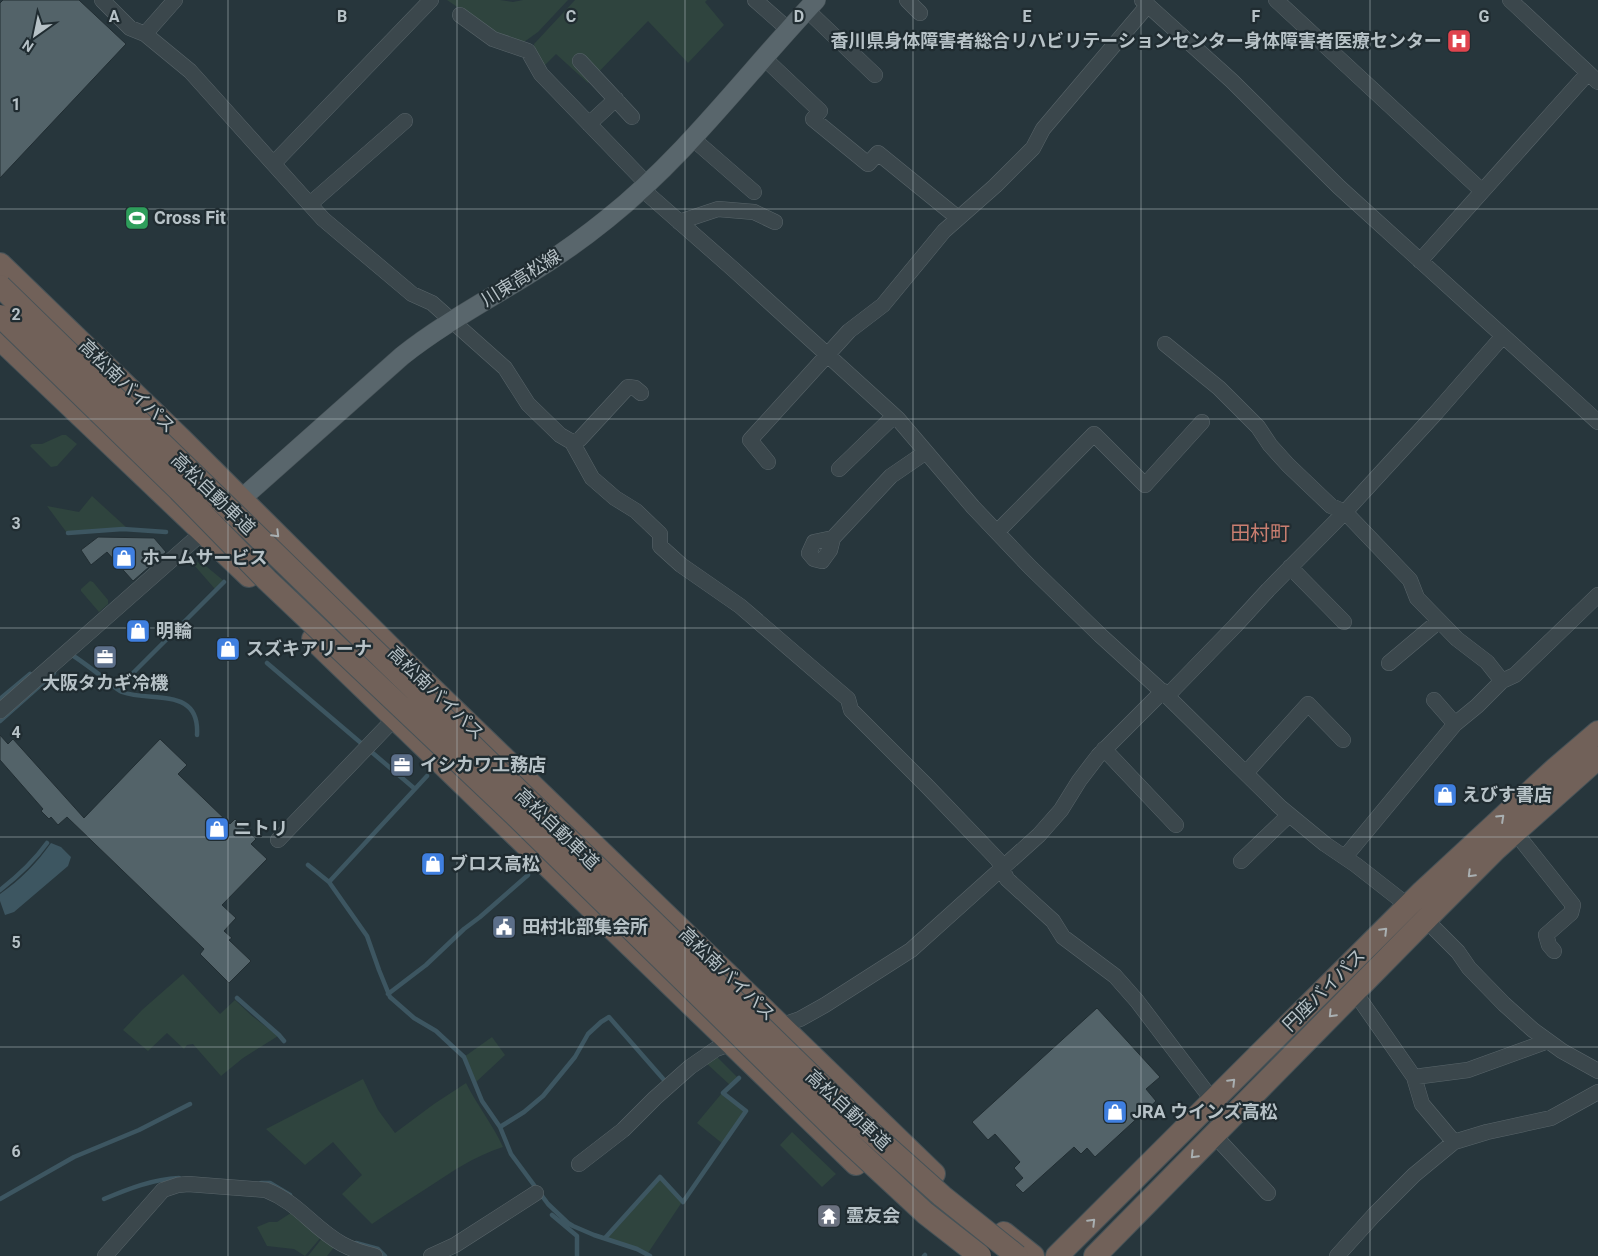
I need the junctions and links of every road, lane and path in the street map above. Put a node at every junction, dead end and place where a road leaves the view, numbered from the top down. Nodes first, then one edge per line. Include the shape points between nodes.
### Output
1 (102, 0) edge
2 (175, 0) edge
3 (431, 0) edge
4 (755, 0) edge
5 (906, 0) edge
6 (1276, 0) edge
7 (1510, 0) edge
8 (1145, 3) edge
9 (811, 5) edge
10 (920, 13) dead end
11 (460, 15) dead end
12 (789, 30) junction
13 (145, 34) junction
14 (764, 58) junction
15 (580, 61) dead end
16 (875, 75) dead end
17 (1593, 78) edge
18 (616, 99) junction
19 (632, 117) dead end
20 (405, 121) dead end
21 (589, 124) junction
22 (692, 138) junction
23 (274, 163) junction
24 (644, 186) junction
25 (1482, 191) junction
26 (754, 192) dead end
27 (310, 204) junction
28 (958, 218) junction
29 (679, 222) junction
30 (775, 222) dead end
31 (1420, 261) junction
32 (0, 264) edge
33 (0, 281) edge
34 (0, 286) edge
35 (0, 316) edge
36 (0, 321) edge
37 (452, 321) junction
38 (1503, 336) junction
39 (0, 339) edge
40 (1165, 344) dead end
41 (828, 355) junction
42 (641, 393) dead end
43 (894, 416) junction
44 (1202, 422) dead end
45 (1598, 422) edge
46 (572, 442) junction
47 (926, 452) junction
48 (768, 462) dead end
49 (839, 469) dead end
50 (241, 499) junction
51 (1345, 512) junction
52 (203, 532) junction
53 (997, 532) junction
54 (833, 538) dead end
55 (1290, 567) junction
56 (1598, 595) edge
57 (1439, 621) junction
58 (1344, 622) dead end
59 (1389, 663) dead end
60 (1502, 681) junction
61 (1165, 694) junction
62 (1434, 700) dead end
63 (0, 711) edge
64 (395, 718) junction
65 (1455, 724) junction
66 (1598, 732) edge
67 (1343, 740) dead end
68 (1104, 749) junction
69 (1598, 758) edge
70 (1246, 773) junction
71 (1289, 815) junction
72 (1176, 825) dead end
73 (1516, 832) junction
74 (278, 840) dead end
75 (1345, 857) junction
76 (1241, 861) dead end
77 (1002, 870) junction
78 (1417, 913) junction
79 (1554, 951) dead end
80 (1354, 992) junction
81 (780, 1026) junction
82 (1548, 1041) junction
83 (730, 1043) junction
84 (1598, 1071) edge
85 (1414, 1077) junction
86 (1598, 1092) edge
87 (1213, 1101) junction
88 (1214, 1135) junction
89 (1454, 1142) junction
90 (579, 1164) dead end
91 (536, 1193) dead end
92 (1268, 1193) dead end
93 (105, 1256) edge
94 (375, 1256) edge
95 (431, 1256) edge
96 (962, 1256) edge
97 (980, 1256) edge
98 (1017, 1256) edge
99 (1033, 1256) edge
100 (1057, 1256) edge
101 (1095, 1256) edge
102 (1337, 1256) edge

1 - 13 street via 130,28
2 - 13 street
3 - 23 street
4 - 12 street
5 - 10 street
6 - 25 street
7 - 17 street
8 - 28 street via 1043,129 1032,148
8 - 31 street via 1232,81 1339,187
9 - 12 main road, 川東高松線
9 - 16 street
11 - 21 street via 493,39 528,51 541,74
12 - 14 main road, 川東高松線
13 - 23 street via 190,71
14 - 22 main road, 川東高松線
14 - 28 street via 820,111 813,119 868,164 878,153
15 - 18 street
17 - 25 street
18 - 19 street
18 - 21 street
20 - 27 street
21 - 24 street
22 - 24 main road, 川東高松線
22 - 26 street
23 - 27 street
24 - 29 street
24 - 37 main road, 川東高松線 via 576,244
25 - 31 street
27 - 37 street via 323,219 412,294 432,303
28 - 41 street via 883,305 849,330
29 - 30 street via 718,209 754,212
29 - 41 street
31 - 38 street
32 - 50 highway, 高松南バイパス
33 - 50 highway via 196,473
34 - 98 highway, 高松自動車道, bridge via 858,1121 942,1196
35 - 97 highway, 高松自動車道, bridge via 267,580 516,815 842,1136 926,1213
36 - 52 highway via 177,492
37 - 46 street via 505,368 528,404 560,435
37 - 50 main road, 川東高松線 via 402,356
38 - 45 street
38 - 51 street
39 - 52 highway
40 - 51 street via 1219,388 1258,427 1288,465 1331,506
41 - 43 street
41 - 48 street via 750,440
42 - 46 street via 628,387 580,439
43 - 47 street
43 - 49 street
44 - 53 street via 1145,485 1094,434
46 - 77 street via 592,478 660,534 660,546 740,606 848,699 850,710 998,860
47 - 53 street
47 - 54 street via 891,476
50 - 52 main road, 川東高松線
50 -> 81 highway, 高松南バイパス via 418,676
51 - 55 street
51 - 57 street via 1410,580 1418,598
52 - 63 street
52 - 64 highway
53 - 61 street via 1100,635
55 - 58 street
55 - 61 street
56 - 60 street via 1515,675
57 - 59 street
57 - 60 street via 1486,662
60 - 65 street
61 - 68 street
61 - 70 street
62 - 65 street
64 - 74 street
64 - 83 highway
65 - 75 street
78 -> 66 highway, 円座バイパス via 1483,835
67 - 70 street via 1308,704
68 - 72 street
68 - 77 street via 1061,810
69 - 73 highway, 円座バイパス
70 - 71 street
71 - 75 street
71 - 76 street
73 -> 78 highway, 円座バイパス
73 - 79 street via 1573,905 1571,913 1546,935
75 - 78 street
77 - 81 street via 911,950 825,1005
77 - 87 street via 1052,921 1063,937 1114,976 1137,1001
78 - 80 highway, 円座バイパス
78 - 82 street via 1458,952 1504,1004
87 -> 78 highway, 円座バイパス
80 - 85 street
80 -> 88 highway, 円座バイパス
81 - 83 street
81 - 99 highway, 高松南バイパス via 951,1190
82 - 84 street
82 - 85 street via 1468,1070
83 - 90 street via 690,1067 623,1130
83 - 96 highway via 833,1143
85 - 89 street via 1422,1104
86 - 89 street via 1551,1118
100 -> 87 highway, 円座バイパス
88 - 92 street
88 -> 101 highway, 円座バイパス
89 - 102 street via 1380,1208
91 - 95 street via 455,1245
93 - 94 street via 163,1190 188,1184 271,1192 294,1205 341,1244

